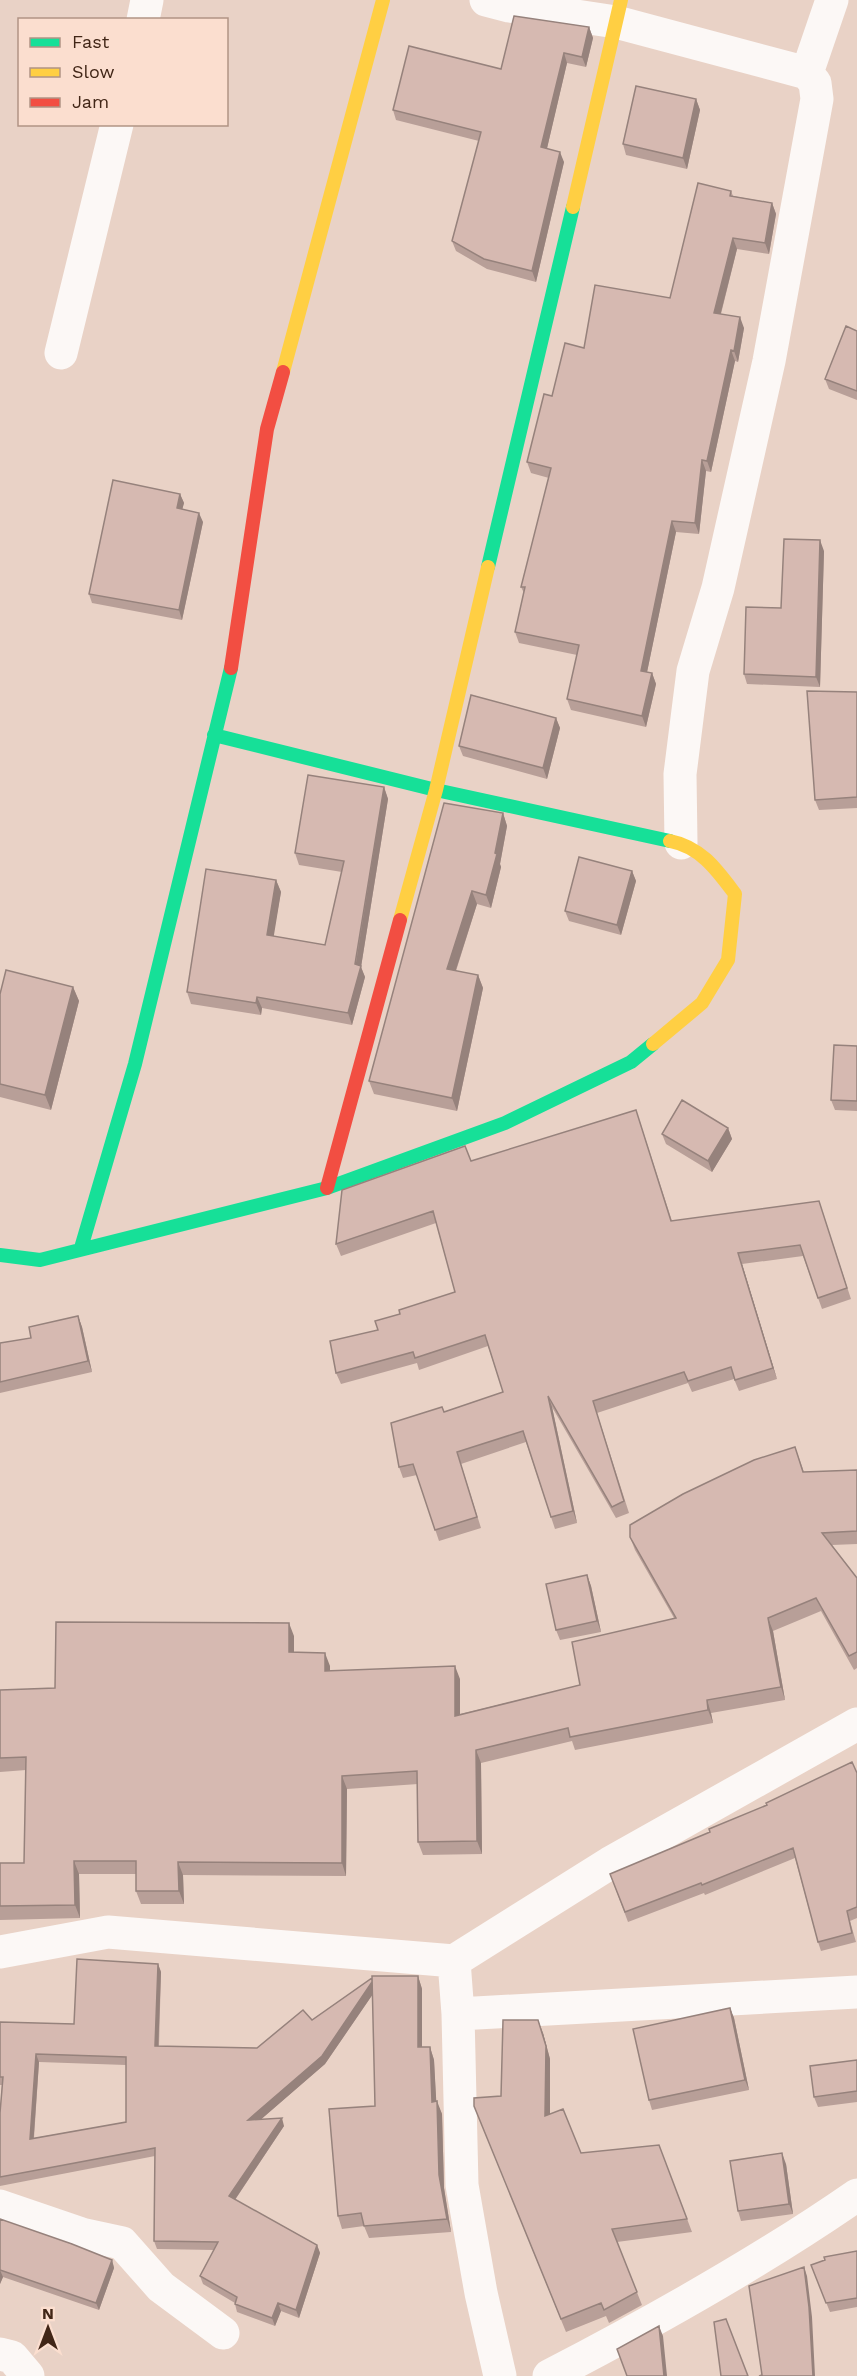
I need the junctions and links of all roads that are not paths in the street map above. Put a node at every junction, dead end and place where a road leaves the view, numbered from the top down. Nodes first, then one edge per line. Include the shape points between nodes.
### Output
1 (147, 0) edge
2 (383, 0) edge
3 (486, 0) edge
4 (832, 0) edge
5 (619, 11) edge
6 (143, 18) edge
7 (807, 73) junction
8 (117, 126) edge
9 (61, 353) dead end
10 (213, 735) junction
11 (436, 790) junction
12 (681, 843) junction
13 (327, 1188) junction
14 (81, 1248) junction
15 (0, 1255) edge
16 (857, 1724) edge
17 (0, 1952) edge
18 (454, 1961) junction
19 (857, 1992) edge
20 (458, 2014) junction
21 (857, 2195) edge
22 (0, 2206) edge
23 (224, 2333) dead end
24 (0, 2354) edge
25 (28, 2376) edge
26 (500, 2376) edge
27 (549, 2376) edge

1 - 6 street
2 - 10 street via 267,429 233,662
3 - 5 street via 509,6
4 - 7 street
5 - 7 street
5 - 11 street
7 - 12 street via 815,83 817,99 769,361 718,588 693,671 680,774
8 - 9 street
10 - 11 street
10 - 14 street via 135,1064
11 - 12 street
11 - 13 street
12 - 13 street via 712,863 735,894 728,960 702,1003 631,1062 505,1123
13 - 14 street
14 - 15 street via 40,1260
16 - 18 street via 610,1863
17 - 18 street via 108,1932
18 - 20 street
19 - 20 street
20 - 26 street via 462,2185
21 - 27 street via 800,2235 645,2326
22 - 23 street via 85,2235 122,2243 161,2287
24 - 25 street via 12,2357

